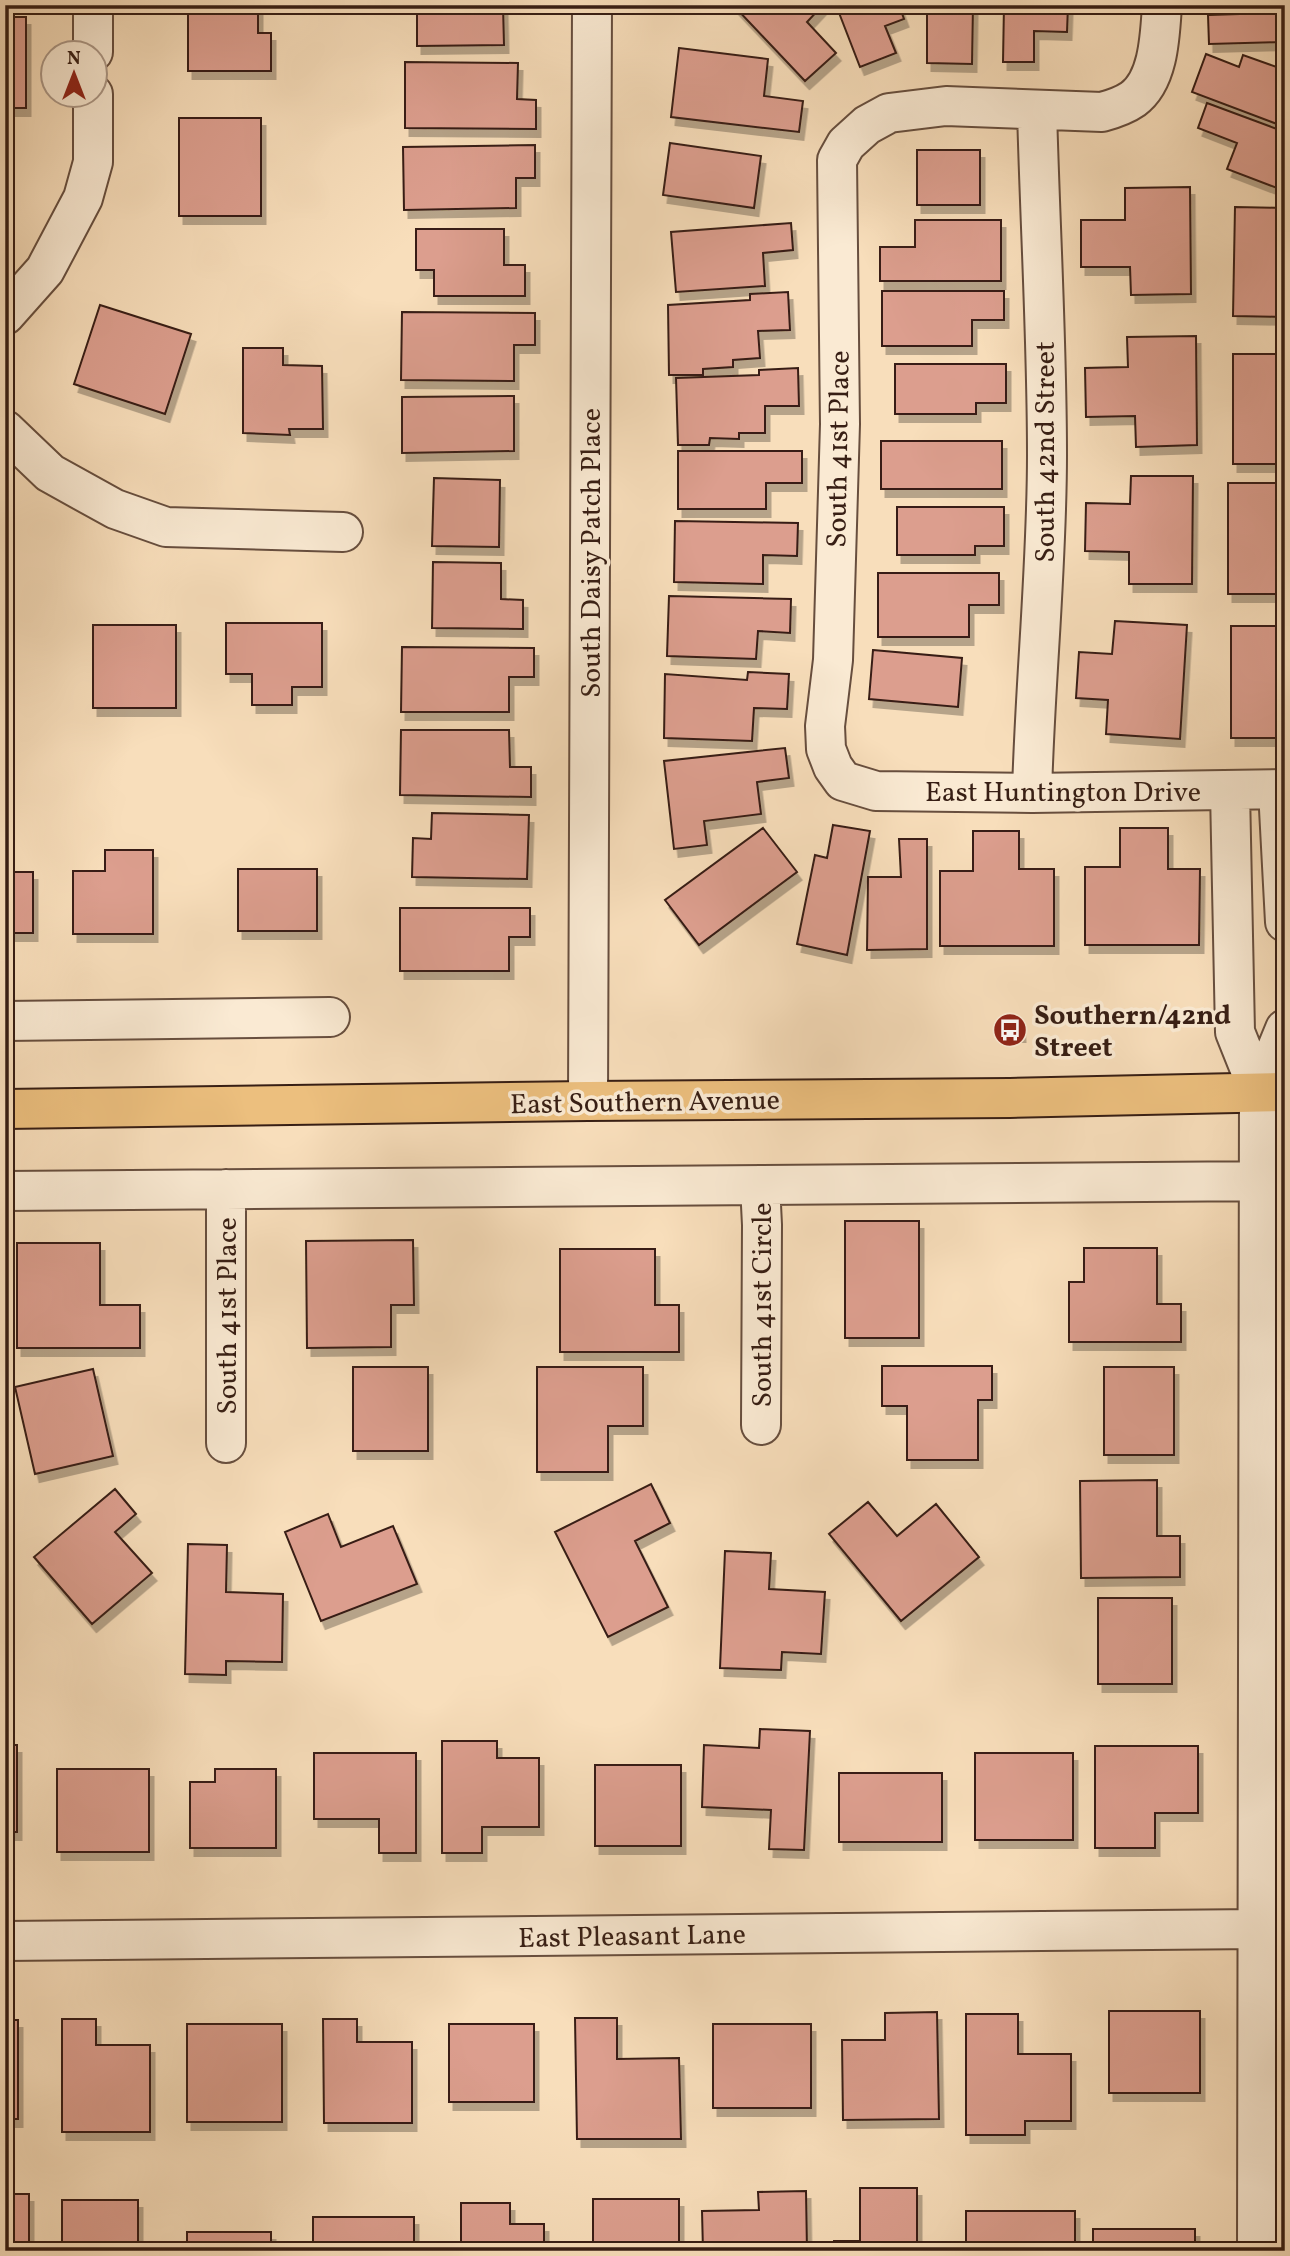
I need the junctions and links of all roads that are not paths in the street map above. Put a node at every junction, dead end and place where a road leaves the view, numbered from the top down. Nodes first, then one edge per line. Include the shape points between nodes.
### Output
1 (93, 5) edge
2 (592, 5) edge
3 (1162, 5) edge
4 (93, 38) edge
5 (93, 108) edge
6 (1037, 110) junction
7 (5, 315) edge
8 (5, 430) edge
9 (343, 532) dead end
10 (843, 781) joint
11 (1281, 790) edge
12 (1230, 791) junction
13 (1032, 793) junction
14 (1285, 922) edge
15 (330, 1017) dead end
16 (5, 1021) edge
17 (1285, 1029) edge
18 (1272, 1092) edge
19 (589, 1101) junction
20 (5, 1109) edge
21 (1271, 1181) edge
22 (760, 1185) junction
23 (226, 1189) junction
24 (5, 1191) edge
25 (761, 1424) dead end
26 (226, 1443) dead end
27 (1258, 1929) junction
28 (5, 1941) edge
29 (1257, 2251) edge

1 - 4 street
2 - 19 street, South Daisy Patch Place
3 - 6 street via 1152,69 1135,98 1102,112
5 - 7 street via 93,162 83,198 45,270
6 - 10 street, South 41st Place via 946,106 889,113 867,125 846,144 837,160 840,425 833,660 825,726 826,749
6 - 13 street, South 42nd Street via 1047,453
8 - 9 street via 50,473 115,509 166,527
10 - 13 street, East Huntington Drive via 876,791
11 - 12 street, East Huntington Drive
11 - 14 street
12 - 13 street, East Huntington Drive
12 - 18 street via 1235,1032
15 - 16 street
17 - 18 street
18 - 19 main road, East Southern Avenue
18 - 21 street
19 - 20 main road, East Southern Avenue
21 - 22 street
21 - 27 street
22 - 23 street
22 - 25 street, South 41st Circle
23 - 24 street
23 - 26 street, South 41st Place
27 - 28 street, East Pleasant Lane
27 - 29 street

